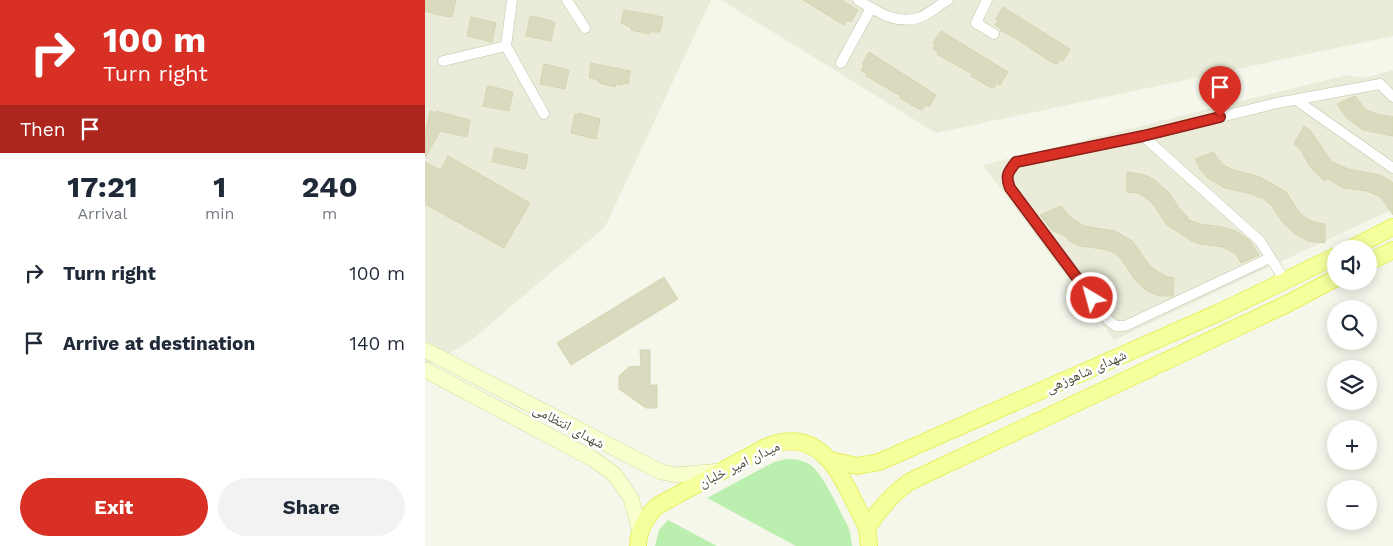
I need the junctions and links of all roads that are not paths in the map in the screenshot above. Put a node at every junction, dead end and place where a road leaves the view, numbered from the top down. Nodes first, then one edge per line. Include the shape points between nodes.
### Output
1 (512, 0) edge
2 (567, 0) edge
3 (858, 0) edge
4 (948, 0) edge
5 (987, 0) edge
6 (871, 8) junction
7 (585, 28) dead end
8 (994, 34) dead end
9 (506, 46) junction
10 (443, 61) dead end
11 (841, 63) dead end
12 (1393, 97) edge
13 (1296, 100) junction
14 (543, 114) dead end
15 (1143, 136) junction
16 (1393, 168) edge
17 (1393, 227) edge
18 (1368, 240) edge
19 (1393, 250) edge
20 (1270, 258) junction
21 (1377, 258) edge
22 (1327, 260) edge
23 (1285, 281) junction
24 (1327, 283) edge
25 (425, 350) edge
26 (425, 370) edge
27 (830, 460) junction
28 (720, 471) junction
29 (867, 528) junction
30 (639, 539) edge
31 (869, 546) edge

1 - 9 street
2 - 7 street
3 - 6 street
4 - 6 street via 921,17 903,20 885,16
5 - 8 street via 976,23
6 - 11 street
9 - 10 street
9 - 14 street
12 - 13 street via 1380,84
13 - 15 street
13 - 16 street
15 - 20 street via 1256,236
15 - 20 street via 1016,162 1006,179 1109,321 1116,326 1125,326
17 - 18 main road
19 - 21 main road
20 - 23 street
22 - 23 main road, شهدای شاهوزهی
23 - 27 main road, شهدای شاهوزهی via 879,462 857,466
24 - 29 main road, شهدای شاهوزهی via 909,482 890,497
25 - 28 main road, شهدای انتظامی via 661,472 677,475
26 - 30 main road, شهدای انتظامی via 593,459 614,474 631,498
27 - 28 main road, میدان امیر خلبان via 815,447 785,441 766,447
27 - 29 main road, میدان امیر خلبان
28 - 30 main road, میدان امیر خلبان via 657,506 649,514
29 - 31 main road, میدان امیر خلبان

